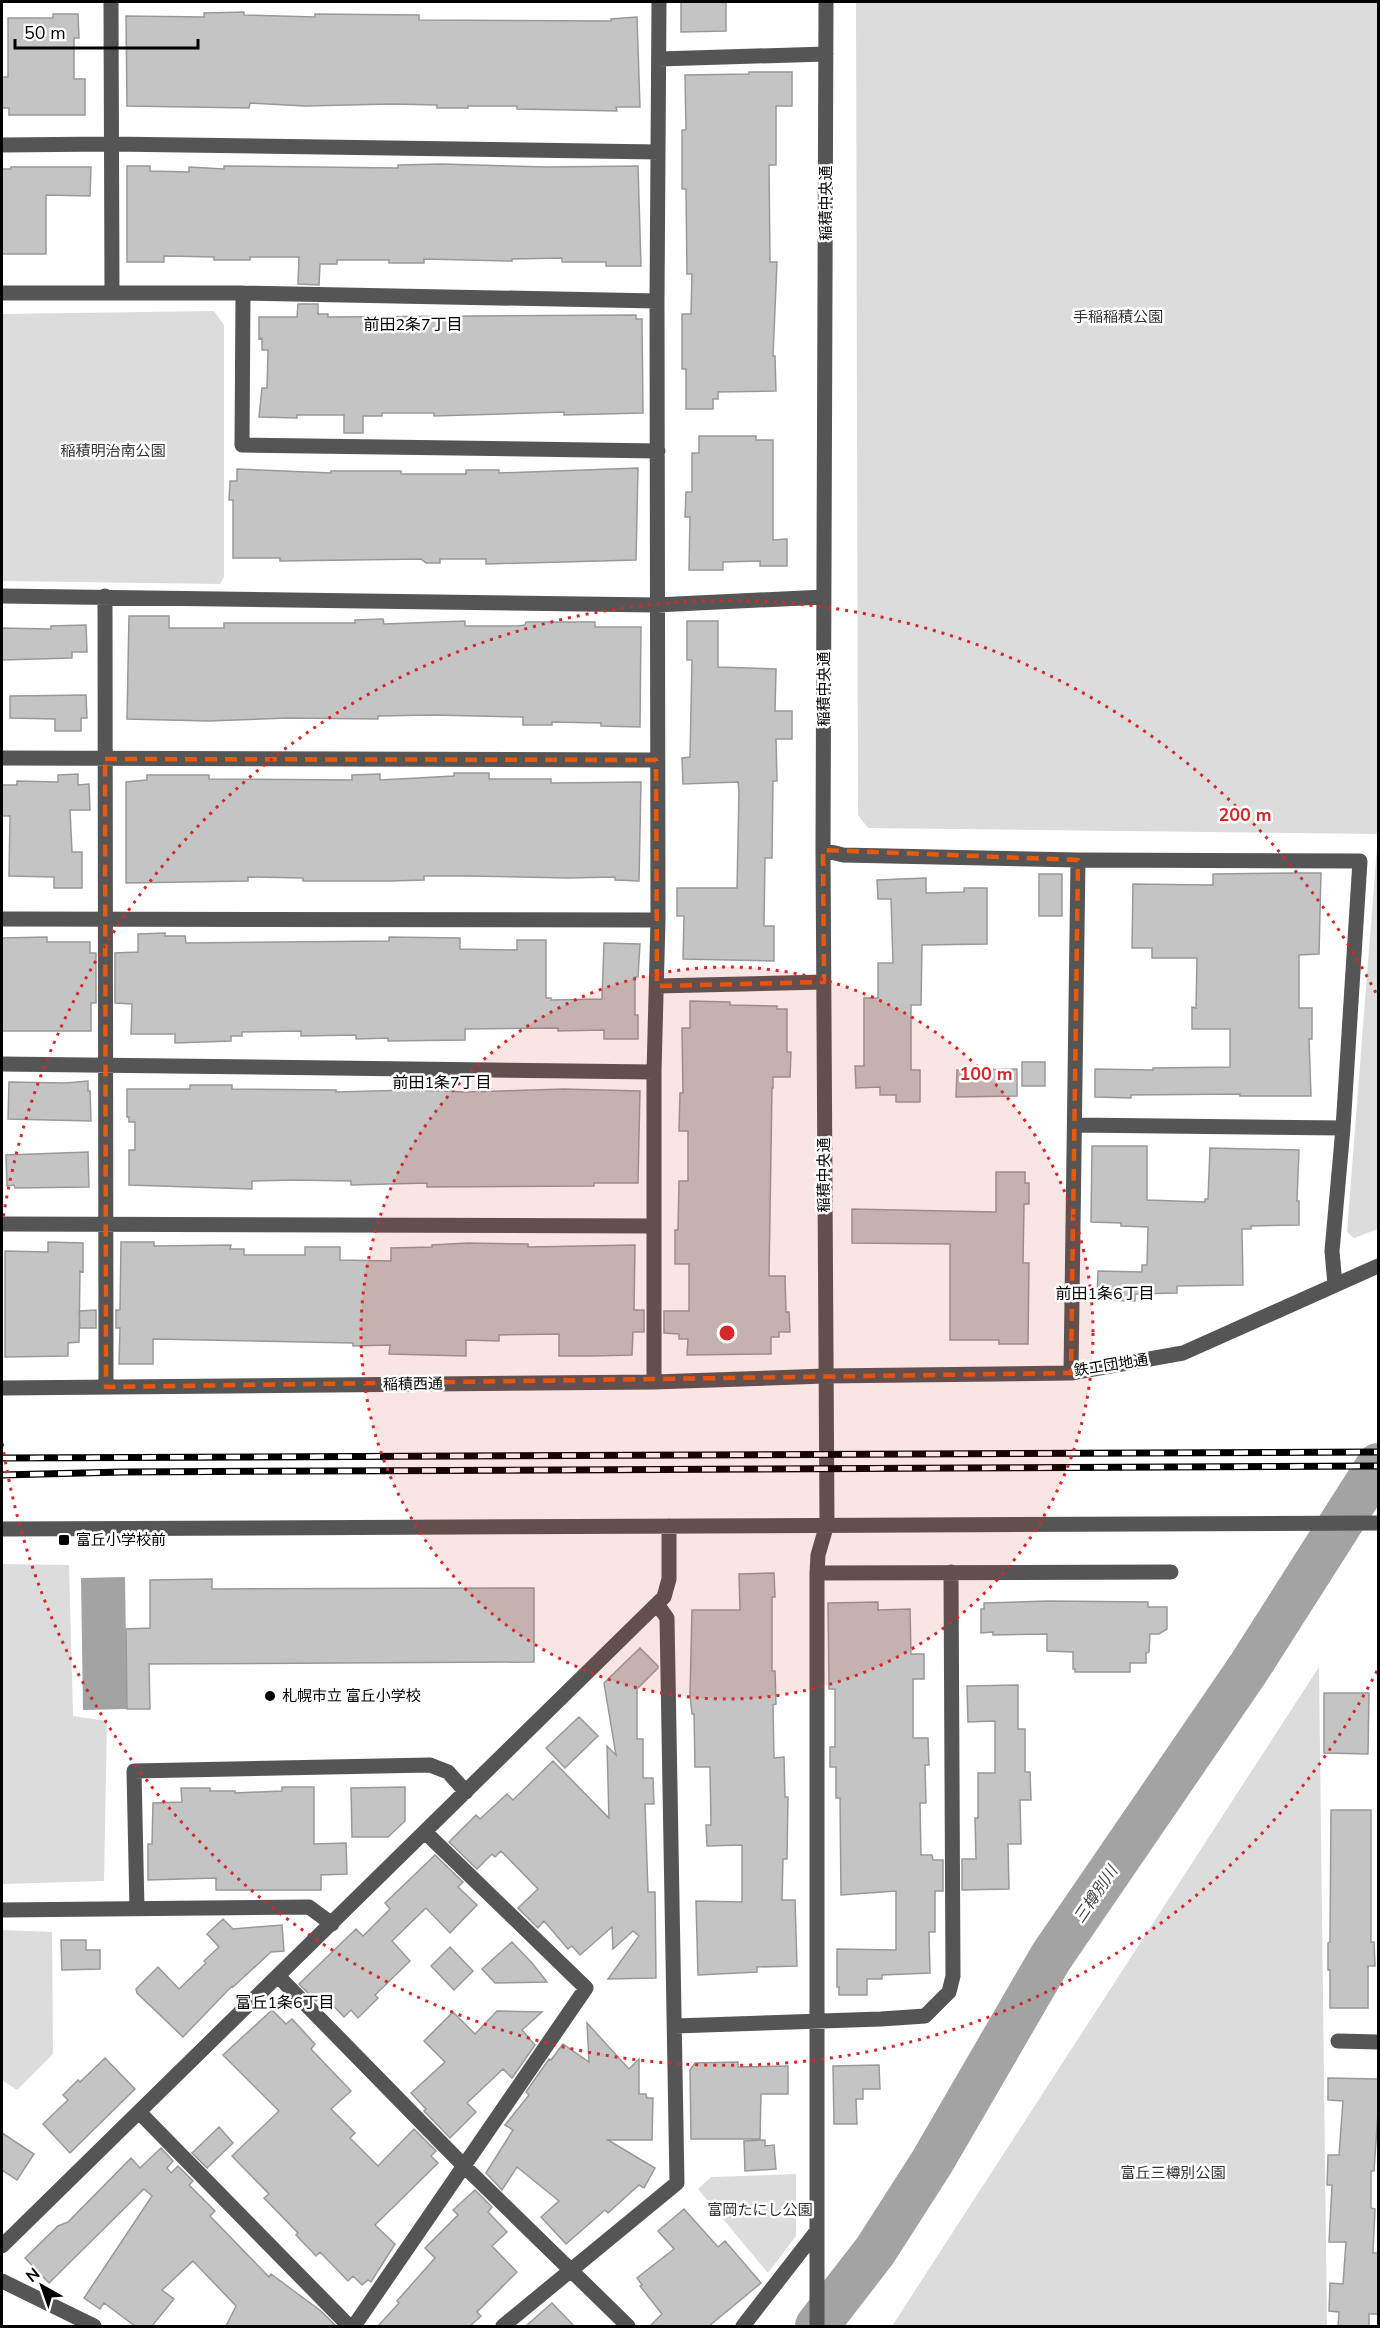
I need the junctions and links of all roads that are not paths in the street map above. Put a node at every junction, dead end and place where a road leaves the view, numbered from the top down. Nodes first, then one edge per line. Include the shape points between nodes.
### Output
1 (111, 2) edge
2 (659, 2) edge
3 (826, 2) edge
4 (826, 54) junction
5 (659, 59) junction
6 (111, 144) junction
7 (2, 145) edge
8 (658, 152) junction
9 (2, 293) edge
10 (111, 293) junction
11 (243, 293) junction
12 (657, 301) junction
13 (658, 451) junction
14 (2, 596) edge
15 (105, 596) junction
16 (824, 597) junction
17 (657, 605) junction
18 (2, 758) edge
19 (105, 759) junction
20 (656, 760) junction
21 (823, 850) junction
22 (1078, 860) junction
23 (2, 919) edge
24 (106, 919) junction
25 (658, 920) junction
26 (824, 982) junction
27 (657, 986) junction
28 (2, 1064) edge
29 (106, 1064) junction
30 (654, 1072) junction
31 (1075, 1125) junction
32 (1343, 1128) junction
33 (2, 1224) edge
34 (107, 1224) junction
35 (654, 1226) junction
36 (1378, 1266) edge
37 (1335, 1285) junction
38 (1071, 1373) junction
39 (825, 1376) junction
40 (654, 1382) junction
41 (106, 1387) junction
42 (2, 1388) edge
43 (826, 1524) junction
44 (1378, 1524) edge
45 (669, 1526) junction
46 (2, 1529) edge
47 (817, 1572) junction
48 (951, 1572) junction
49 (1171, 1572) dead end
50 (657, 1604) junction
51 (466, 1792) junction
52 (425, 1832) junction
53 (137, 1909) junction
54 (2, 1910) edge
55 (332, 1924) junction
56 (278, 1977) junction
57 (817, 2022) junction
58 (675, 2026) junction
59 (1338, 2041) dead end
60 (1378, 2042) edge
61 (139, 2112) junction
62 (464, 2166) junction
63 (816, 2232) junction
64 (2, 2246) edge
65 (570, 2271) junction
66 (2, 2281) edge
67 (94, 2326) edge
68 (348, 2326) edge
69 (354, 2326) edge
70 (503, 2326) edge
71 (628, 2326) edge
72 (743, 2326) edge
73 (817, 2326) edge

1 - 6 street
2 - 5 street
3 - 4 street, 稲積中央通
4 - 5 street
4 - 16 street, 稲積中央通
5 - 8 street
6 - 7 street
6 - 8 street
6 - 10 street
8 - 12 street
9 - 10 street
10 - 11 street
11 - 12 street
11 - 13 street via 242,445
12 - 13 street
13 - 17 street
14 - 15 street
15 - 17 street
15 - 19 street
16 - 17 street
16 - 21 street, 稲積中央通
17 - 20 street
18 - 19 street
19 - 20 street
19 - 24 street
20 - 25 street
21 - 22 street via 843,855
21 - 26 street, 稲積中央通
22 - 31 street
22 - 32 street via 1359,861
23 - 24 street
24 - 25 street
24 - 29 street
25 - 27 street
26 - 27 street
26 - 39 street, 稲積中央通
27 - 30 street
28 - 29 street
29 - 30 street
29 - 34 street
30 - 35 street
31 - 32 street
31 - 38 street
32 - 37 street via 1332,1251
33 - 34 street
34 - 35 street
34 - 41 street
35 - 40 street
36 - 37 street, 鉄工団地通
37 - 38 street, 鉄工団地通 via 1183,1353
38 - 39 street, 鉄工団地通
39 - 40 street, 稲積西通
39 - 43 street, 稲積中央通
40 - 41 street, 稲積西通
41 - 42 street, 稲積西通
43 - 44 street
43 - 45 street
43 - 47 street, 稲積中央通
45 - 46 street
45 - 50 street via 669,1579 664,1597
47 - 48 street
47 - 57 street, 稲積中央通
48 - 49 street
48 - 57 street via 950,1992 925,2016
50 - 51 street
50 - 58 street via 667,1618
51 - 52 street
51 - 53 street via 448,1772 430,1765 134,1771
52 - 55 street
52 - 62 street via 586,1988
53 - 54 street
53 - 55 street via 309,1908
55 - 56 street
56 - 61 street
56 - 62 street
57 - 58 street
57 - 63 street, 稲積中央通
58 - 65 street via 677,2183
59 - 60 street
61 - 64 street
61 - 68 street
62 - 65 street
62 - 69 street
63 - 72 street
63 - 73 street, 稲積中央通
65 - 70 street
65 - 71 street
66 - 67 street

